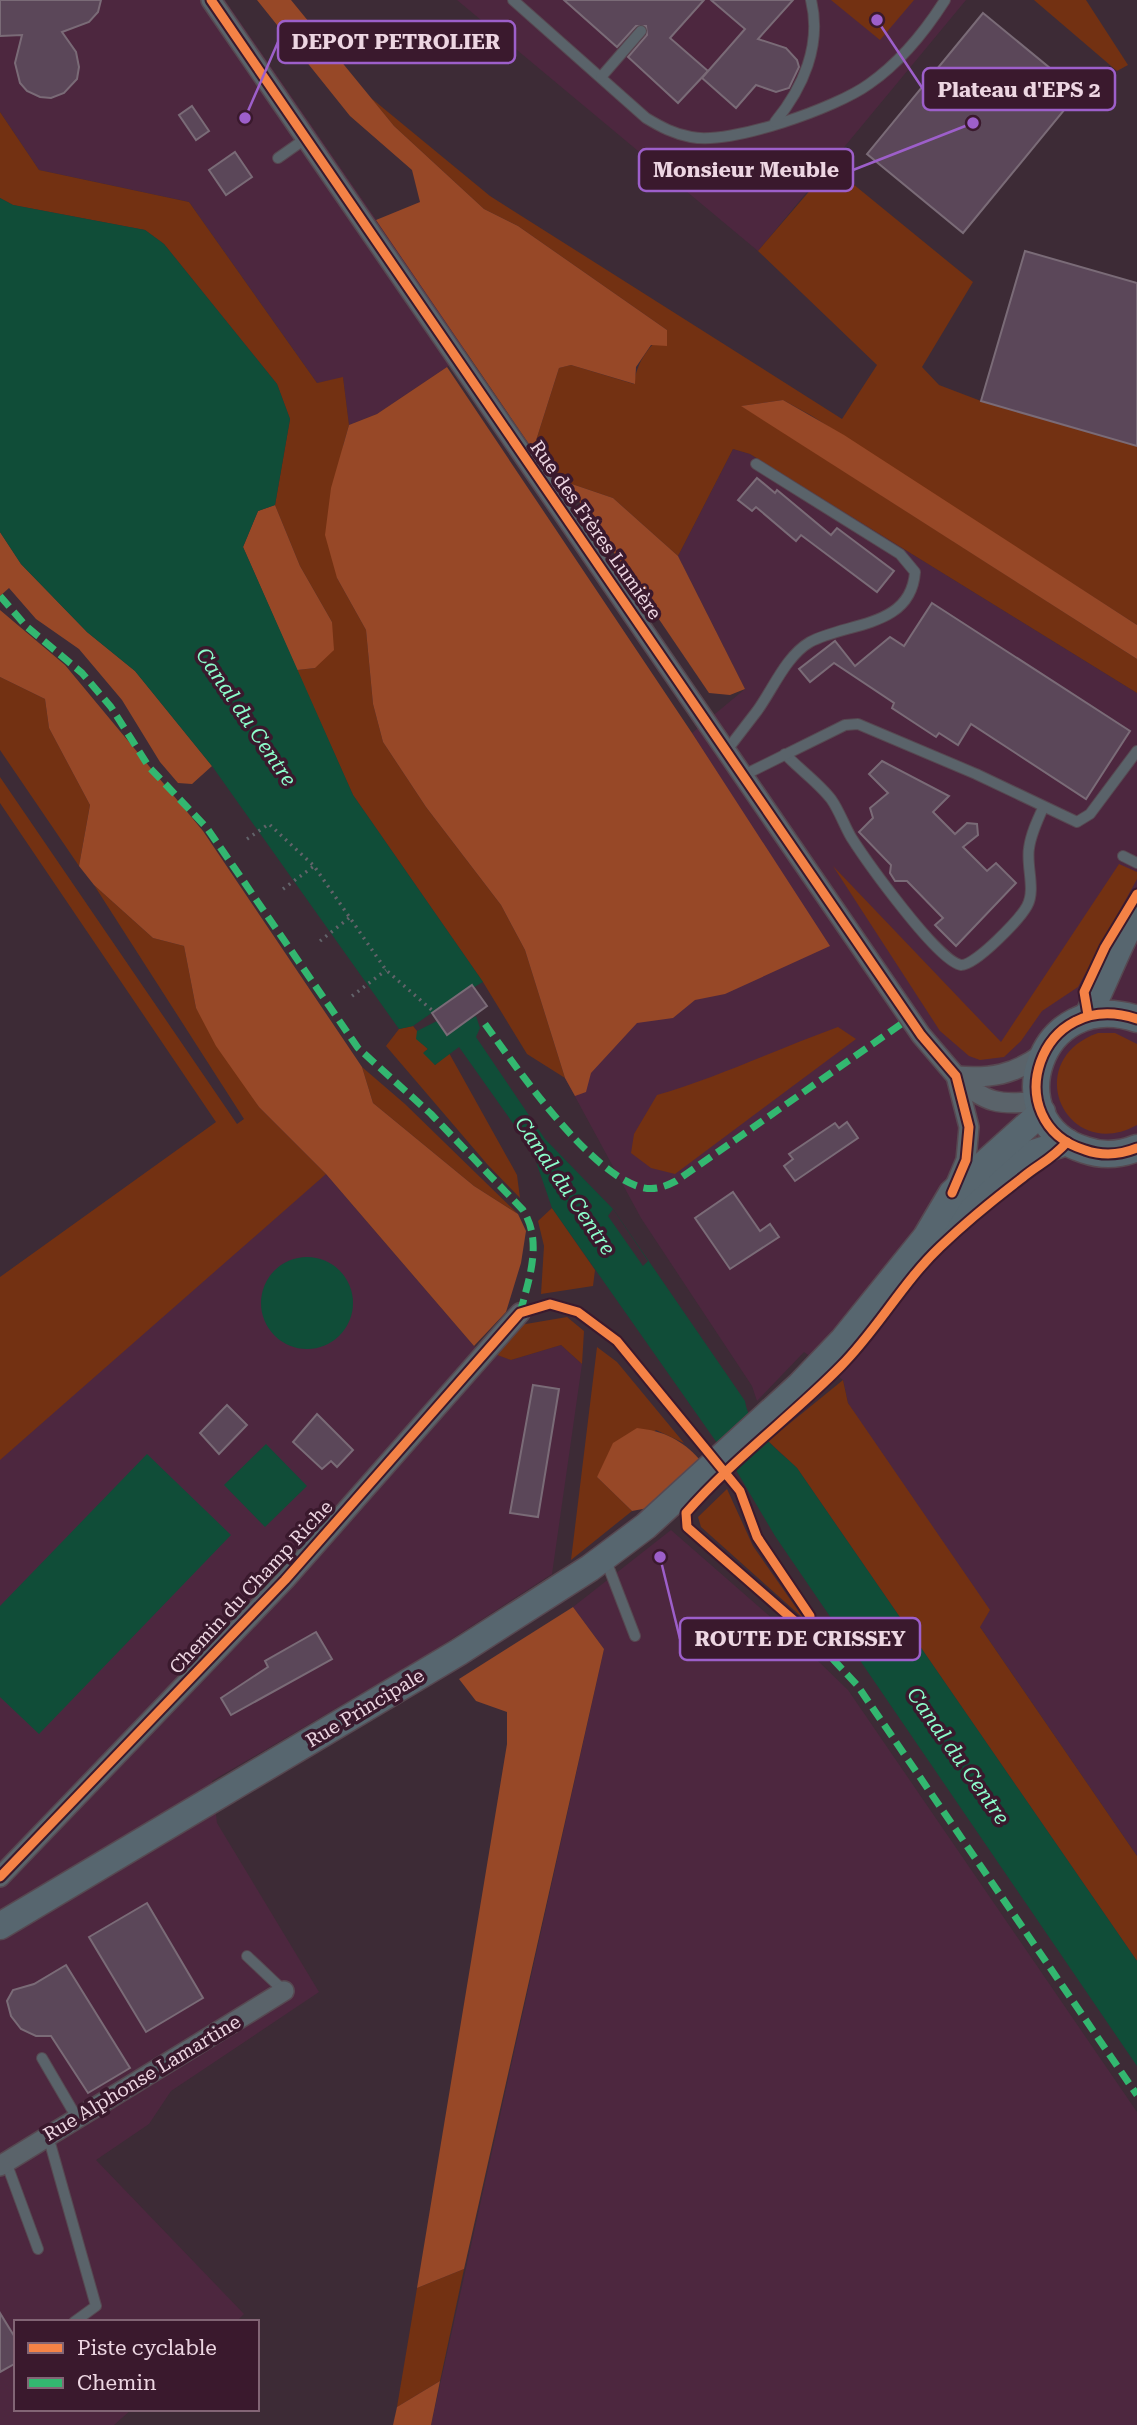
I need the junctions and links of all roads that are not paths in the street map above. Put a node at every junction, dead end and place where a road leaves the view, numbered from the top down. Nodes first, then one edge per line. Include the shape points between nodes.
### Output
1 (211, 0) edge
2 (513, 0) edge
3 (811, 0) edge
4 (945, 0) edge
5 (641, 31) dead end
6 (601, 77) junction
7 (774, 123) junction
8 (305, 139) junction
9 (278, 158) dead end
10 (756, 464) dead end
11 (727, 750) junction
12 (1137, 751) edge
13 (785, 754) junction
14 (744, 775) junction
15 (1043, 808) junction
16 (1123, 856) dead end
17 (1137, 863) edge
18 (1137, 912) edge
19 (1088, 1014) junction
20 (1137, 1018) edge
21 (1042, 1054) junction
22 (956, 1076) junction
23 (1040, 1107) junction
24 (1067, 1142) junction
25 (1137, 1148) edge
26 (1108, 1154) junction
27 (1137, 1167) edge
28 (952, 1194) junction
29 (926, 1237) junction
30 (520, 1313) dead end
31 (605, 1557) junction
32 (635, 1636) dead end
33 (0, 1877) edge
34 (0, 1926) edge
35 (247, 1956) dead end
36 (284, 1991) joint
37 (43, 2058) dead end
38 (77, 2118) junction
39 (48, 2136) junction
40 (3, 2164) edge
41 (38, 2249) dead end
42 (77, 2320) edge

1 - 8 street, Rue des Frères Lumière
2 - 6 lane
3 - 7 lane via 813,31 807,70
4 - 7 lane via 870,84 825,107
5 - 6 lane
6 - 7 lane via 646,118 667,131 692,138 716,138
8 - 9 lane
8 - 11 street, Rue des Frères Lumière
10 - 11 lane via 900,554 915,572 914,584 899,605 878,622 807,643
11 - 14 street, Rue des Frères Lumière
12 - 15 lane via 1084,819 1070,820
13 - 14 lane
13 - 15 lane via 845,725 858,724
13 - 15 lane via 831,799 851,837 914,921 947,957 962,965 989,948 1026,908 1029,848
14 - 22 street, Rue des Frères Lumière via 921,1035
16 - 17 lane
18 - 19 street
19 - 20 street
19 - 21 street via 1060,1029
21 - 22 street via 999,1077
21 - 23 street via 1036,1077
22 - 23 street, Rue des Frères Lumière via 988,1100
22 - 28 street, Rue des Frères Lumière via 969,1126 966,1160
23 - 24 street via 1048,1124
23 - 28 street
24 - 26 street
24 - 29 street via 1033,1153
25 - 26 street
26 - 27 street
28 - 29 street
29 - 31 street, Rue Principale via 844,1340 646,1527
30 - 33 street, Chemin du Champ Riche via 285,1580
31 - 32 lane
31 - 34 street, Rue Principale
35 - 36 lane
36 - 38 street, Rue Alphonse Lamartine
37 - 38 lane
38 - 39 street, Rue Alphonse Lamartine
39 - 40 street, Rue Alphonse Lamartine
39 - 42 lane via 96,2306
40 - 41 lane

